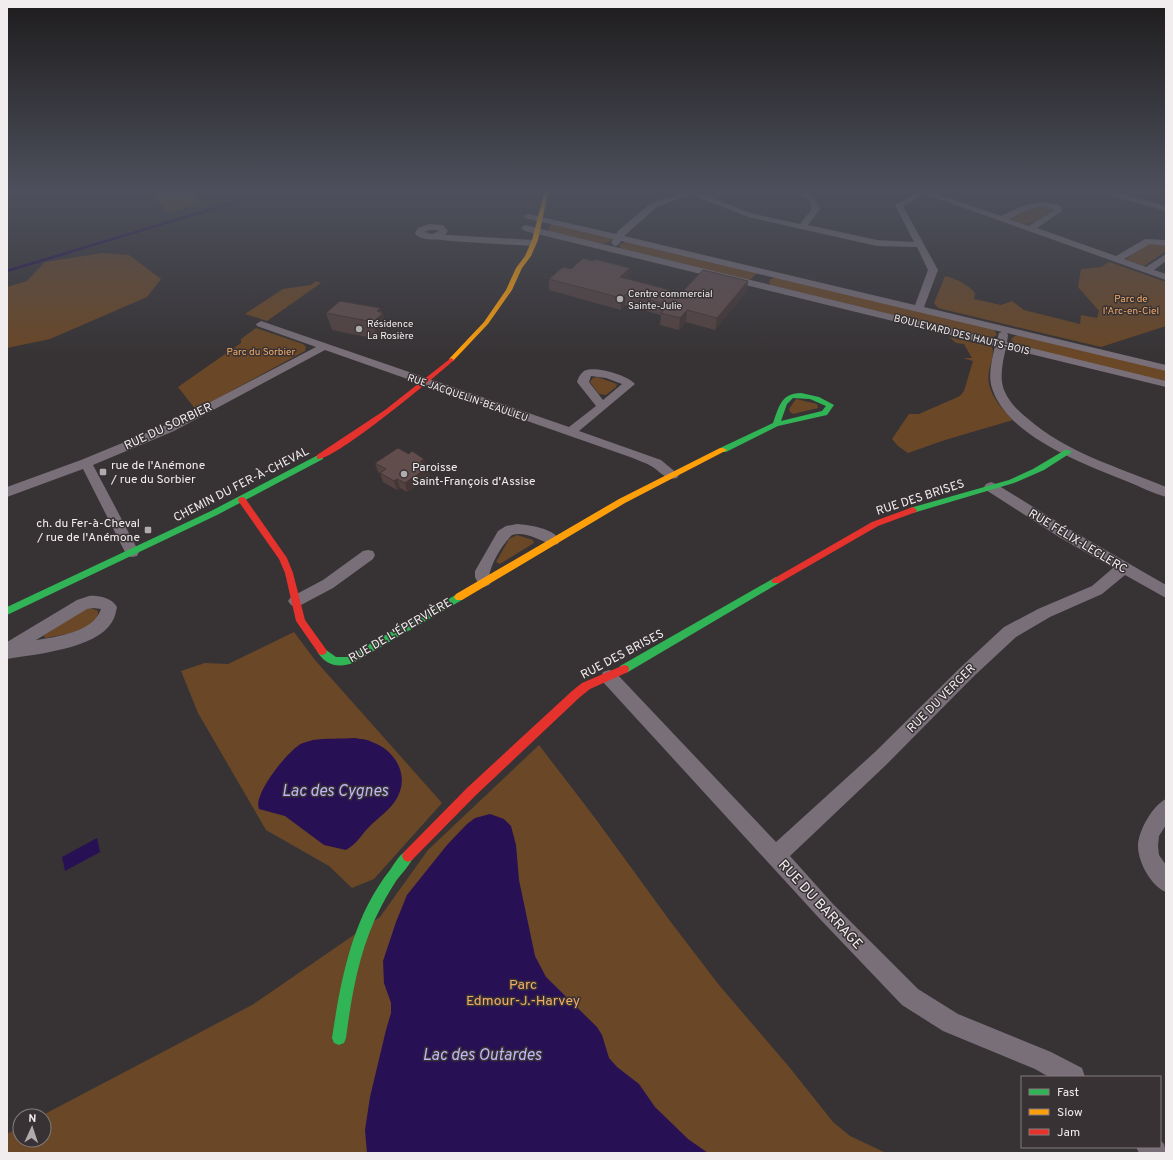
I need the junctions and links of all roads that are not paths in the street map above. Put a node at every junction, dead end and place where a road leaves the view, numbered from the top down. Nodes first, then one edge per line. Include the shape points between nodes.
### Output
1 (521, 247) edge
2 (531, 247) edge
3 (605, 247) edge
4 (661, 247) edge
5 (921, 247) edge
6 (1080, 247) edge
7 (1138, 247) edge
8 (609, 248) joint
9 (1166, 257) edge
10 (1116, 260) junction
11 (520, 267) junction
12 (1147, 270) junction
13 (767, 273) junction
14 (1166, 277) edge
15 (758, 284) junction
16 (919, 308) junction
17 (262, 324) dead end
18 (1005, 329) junction
19 (1002, 344) junction
20 (323, 347) junction
21 (1166, 368) edge
22 (426, 382) junction
23 (1166, 384) edge
24 (602, 406) dead end
25 (776, 424) junction
26 (570, 432) junction
27 (1068, 452) junction
28 (86, 463) junction
29 (672, 475) junction
30 (991, 487) junction
31 (7, 492) edge
32 (1166, 492) edge
33 (242, 500) junction
34 (553, 540) junction
35 (132, 552) junction
36 (368, 555) dead end
37 (1124, 568) junction
38 (484, 581) junction
39 (1166, 592) edge
40 (296, 601) junction
41 (7, 611) edge
42 (7, 651) edge
43 (609, 676) junction
44 (1166, 809) edge
45 (776, 856) junction
46 (1166, 882) edge
47 (339, 1038) dead end
48 (1071, 1076) edge

1 - 11 street, CHEMIN DU FER-À-CHEVAL
2 - 11 street, CHEMIN DU FER-À-CHEVAL
3 - 8 street, BOULEVARD DES HAUTS-BOIS
4 - 13 street, BOULEVARD DES HAUTS-BOIS
5 - 16 street via 934,271
6 - 10 street
7 - 10 street
8 - 15 street, BOULEVARD DES HAUTS-BOIS
9 - 12 street
10 - 12 street
11 - 22 street, CHEMIN DU FER-À-CHEVAL via 490,318 460,351
12 - 14 street
13 - 15 street
13 - 16 street, BOULEVARD DES HAUTS-BOIS
15 - 19 street, BOULEVARD DES HAUTS-BOIS
16 - 18 street, BOULEVARD DES HAUTS-BOIS
17 - 20 street, RUE JACQUELIN-BEAULIEU
18 - 19 street
18 - 21 street, BOULEVARD DES HAUTS-BOIS
19 - 23 street, BOULEVARD DES HAUTS-BOIS
19 - 27 street via 996,375 998,389 1003,398 1030,428
20 - 22 street, RUE JACQUELIN-BEAULIEU
20 - 28 street, RUE DU SORBIER via 170,428
22 - 26 street, RUE JACQUELIN-BEAULIEU
22 - 33 street, CHEMIN DU FER-À-CHEVAL via 344,442
24 - 26 street
25 - 25 street, RUE DE L'ÉPERVIÈRE via 824,413 830,406 826,402 800,394 792,396 786,400
25 - 29 street, RUE DE L'ÉPERVIÈRE
26 - 29 street, RUE JACQUELIN-BEAULIEU via 651,461
27 - 30 street, RUE DES BRISES via 1036,472
27 - 32 street
28 - 31 street, RUE DU SORBIER
28 - 35 street
29 - 34 street, RUE DE L'ÉPERVIÈRE
30 - 37 street, RUE FÉLIX-LECLERC
30 - 43 street, RUE DES BRISES via 875,524
33 - 35 street, CHEMIN DU FER-À-CHEVAL
33 - 40 street, RUE DE L'ÉPERVIÈRE via 283,558
34 - 38 street, RUE DE L'ÉPERVIÈRE
34 - 38 street via 522,529 508,530 483,569
35 - 41 street, CHEMIN DU FER-À-CHEVAL
36 - 40 street via 328,584
37 - 39 street, RUE FÉLIX-LECLERC
37 - 45 street, RUE DU VERGER via 1097,590 1038,616 1010,632
38 - 40 street, RUE DE L'ÉPERVIÈRE via 358,657 341,663 331,661 312,638 302,621
42 - 42 street via 86,635 100,627 109,613 109,607 96,602 82,604
43 - 45 street, RUE DU BARRAGE
43 - 47 street, RUE DES BRISES via 586,686 576,694 428,834 393,874 372,907 360,937 350,971
44 - 46 street via 1152,828 1147,846 1153,864
45 - 48 street, RUE DU BARRAGE via 910,997 946,1020 1043,1060

